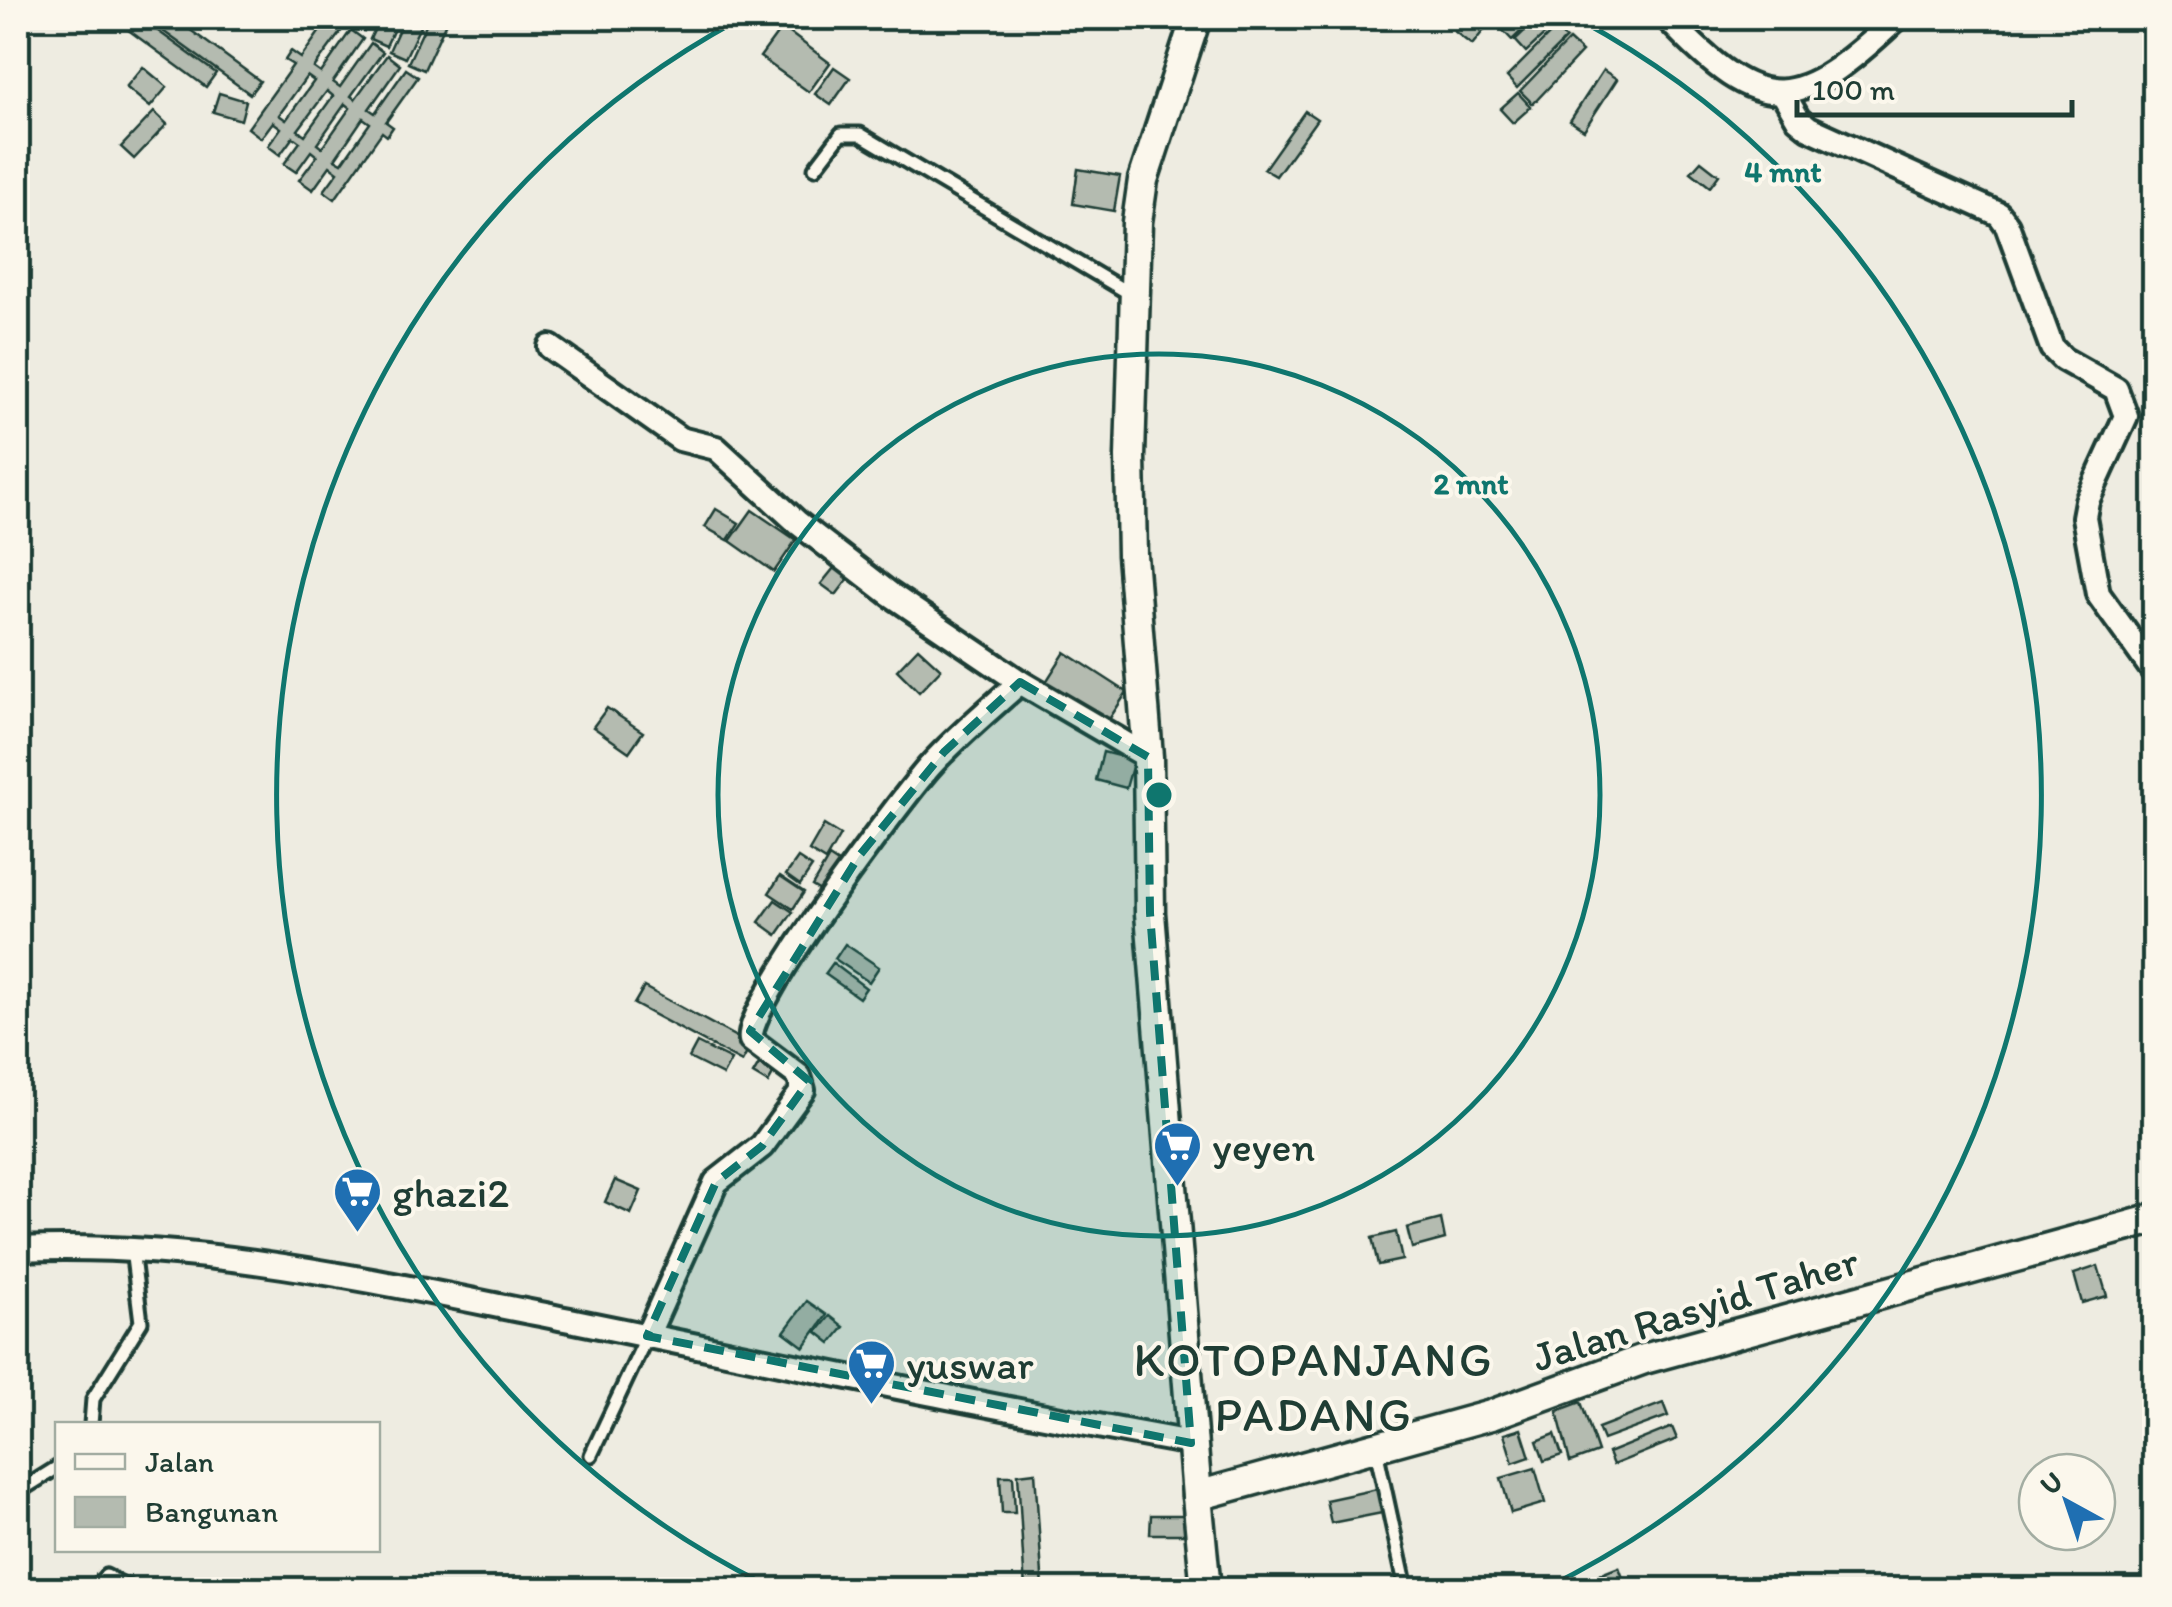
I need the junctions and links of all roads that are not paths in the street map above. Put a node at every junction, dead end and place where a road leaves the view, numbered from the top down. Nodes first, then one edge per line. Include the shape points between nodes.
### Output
1 (1196, 18) edge
2 (1667, 18) edge
3 (1897, 18) edge
4 (1784, 93) junction
5 (815, 168) dead end
6 (1136, 297) junction
7 (550, 348) dead end
8 (2154, 672) edge
9 (1020, 682) junction
10 (1148, 757) junction
11 (2154, 1218) edge
12 (18, 1249) edge
13 (132, 1249) junction
14 (648, 1336) junction
15 (90, 1422) edge
16 (1191, 1443) junction
17 (1375, 1445) junction
18 (591, 1456) dead end
19 (55, 1469) edge
20 (18, 1492) edge
21 (1197, 1496) junction
22 (1406, 1588) edge
23 (92, 1590) edge
24 (134, 1590) edge
25 (1206, 1590) edge

1 - 6 street via 1142,180
2 - 4 street via 1738,82
3 - 4 street via 1827,73
4 - 8 street via 1810,128 1999,214 2052,348 2120,394 2126,416 2084,517 2098,594
5 - 6 lane via 841,134 860,134
6 - 10 street via 1132,555
7 - 9 street via 680,439 716,448 890,594
9 - 10 street
9 - 14 street via 928,768 859,856 776,982 749,1037 794,1071 802,1090 762,1146 716,1182
10 - 16 street via 1150,913
11 - 17 street, Jalan Rasyid Taher via 1644,1359 1491,1415
12 - 13 street
13 - 14 street via 370,1278
13 - 15 lane via 142,1322 93,1398
14 - 16 street
14 - 18 lane
16 - 21 street
17 - 21 street, Jalan Rasyid Taher
17 - 22 lane
19 - 20 lane
21 - 25 street
23 - 24 lane via 106,1576

